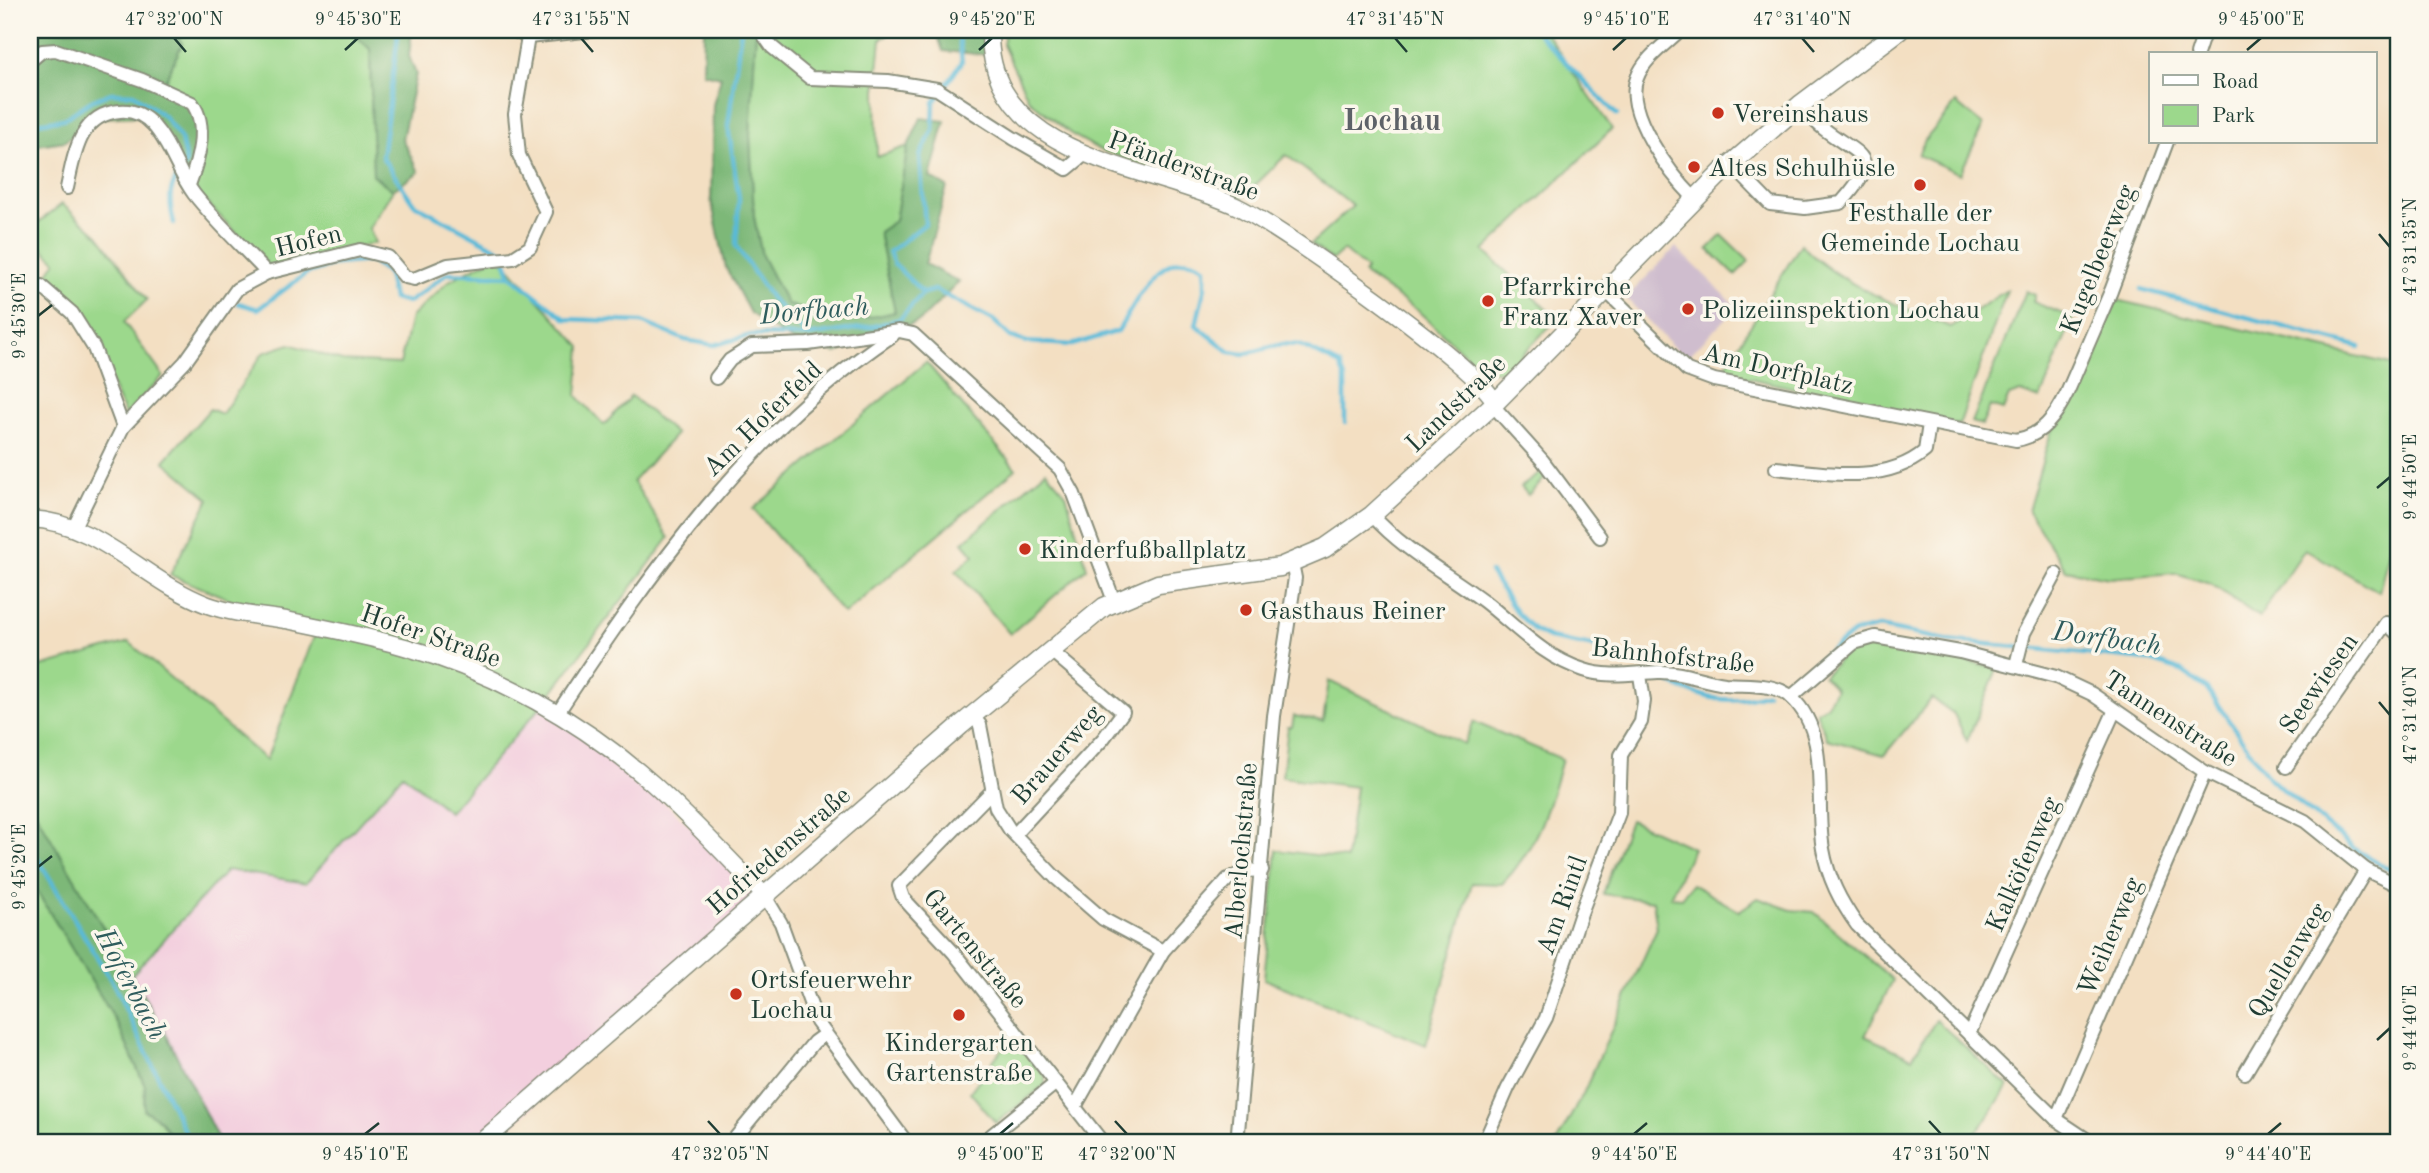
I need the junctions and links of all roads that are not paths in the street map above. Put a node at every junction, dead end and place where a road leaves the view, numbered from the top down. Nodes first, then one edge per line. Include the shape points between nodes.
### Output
1 (513, 30) edge
2 (594, 30) edge
3 (760, 30) edge
4 (990, 30) edge
5 (1680, 30) edge
6 (1900, 30) edge
7 (2203, 36) dead end
8 (528, 37) junction
9 (2198, 52) edge
10 (30, 61) edge
11 (1800, 105) junction
12 (2166, 144) edge
13 (1084, 155) junction
14 (1731, 164) junction
15 (183, 175) junction
16 (67, 188) dead end
17 (1695, 200) junction
18 (267, 273) junction
19 (41, 286) dead end
20 (1605, 290) junction
21 (899, 331) junction
22 (716, 378) dead end
23 (2067, 393) joint
24 (1495, 403) junction
25 (1929, 424) junction
26 (123, 427) junction
27 (1776, 468) dead end
28 (1372, 516) junction
29 (30, 519) edge
30 (74, 527) junction
31 (1600, 537) dead end
32 (1292, 563) junction
33 (2056, 574) dead end
34 (1202, 579) joint
35 (1114, 601) junction
36 (2399, 635) edge
37 (1050, 650) junction
38 (2018, 654) junction
39 (1640, 675) junction
40 (1791, 697) junction
41 (2114, 712) junction
42 (557, 714) junction
43 (973, 716) junction
44 (2287, 767) dead end
45 (2205, 772) junction
46 (992, 790) junction
47 (1015, 834) junction
48 (1262, 870) junction
49 (2366, 870) junction
50 (2399, 886) edge
51 (765, 896) junction
52 (1163, 951) junction
53 (824, 1034) junction
54 (1969, 1034) junction
55 (2245, 1073) dead end
56 (1056, 1083) junction
57 (1076, 1105) junction
58 (2056, 1119) junction
59 (485, 1142) edge
60 (731, 1143) edge
61 (907, 1143) edge
62 (982, 1143) edge
63 (1102, 1143) edge
64 (1237, 1143) edge
65 (1485, 1143) edge
66 (2092, 1143) edge

1 - 8 street
2 - 8 street
3 - 13 street via 772,47 810,78 888,81 941,92 1067,169
4 - 13 street, Pfänderstraße via 993,69 1005,92 1051,137
5 - 17 street via 1637,76 1634,106 1643,127
6 - 11 main road, Landstraße
7 - 9 street
8 - 18 street, Hofen via 516,114 519,155 545,212 530,247 513,258 448,265 414,279 405,277 388,257 360,250
10 - 15 street via 42,51 56,50 192,103 197,110 200,146
11 - 14 main road, Landstraße
11 - 14 street via 1822,128 1864,158 1856,183 1841,203 1805,208 1770,204
12 - 23 street, Kugelbeerweg
13 - 24 street, Pfänderstraße via 1220,199 1261,219 1444,350 1485,386
14 - 17 main road, Landstraße
15 - 16 street via 152,124 129,110 112,112 89,125 76,148
15 - 18 street
17 - 20 main road, Landstraße
18 - 26 street, Hofen via 237,289 185,362
19 - 26 street via 72,313 94,348
20 - 24 main road, Landstraße
20 - 25 street, Am Dorfplatz via 1687,370 1730,384
21 - 22 street, Am Hoferfeld via 808,344 752,346 730,360
21 - 35 street via 913,334 1060,469
21 - 42 street, Am Hoferfeld via 853,361 721,489 645,585
23 - 25 street, Am Dorfplatz via 2060,408 2031,437 2016,440
24 - 28 main road, Landstraße
24 - 31 street
25 - 27 street via 1924,451 1893,470 1820,473
26 - 30 street, Hofen
28 - 32 main road, Landstraße via 1325,548
28 - 39 street, Bahnhofstraße via 1541,651 1587,671
29 - 30 street, Hofer Straße
30 - 42 street, Hofer Straße via 155,579 210,606 408,647 465,667
32 - 34 main road, Landstraße
32 - 48 street, Alberlochstraße via 1295,578 1274,716
33 - 38 street
34 - 35 main road, Hofriedenstraße via 1158,584
35 - 37 main road, Hofriedenstraße
36 - 44 street, Seewiesen via 2386,624
37 - 43 main road, Hofriedenstraße
37 - 47 street, Brauerweg via 1123,712 1104,739
38 - 40 street, Tannenstraße via 1875,637 1854,643
38 - 41 street, Tannenstraße via 2077,685
39 - 40 street, Bahnhofstraße via 1689,674 1723,684 1769,687
39 - 65 street, Am Rintl via 1641,722 1621,755 1619,813 1546,1018
40 - 54 street via 1815,740 1822,846 1835,891 1857,925
41 - 45 street, Tannenstraße
41 - 54 street, Kalköfenweg
42 - 51 street, Hofer Straße via 653,784
43 - 46 street via 980,725
43 - 51 main road, Hofriedenstraße
45 - 49 street, Tannenstraße via 2305,821
45 - 58 street, Weiherweg
46 - 47 street via 996,808
46 - 56 street, Gartenstraße via 899,886 903,898 954,953
47 - 52 street via 1103,919
48 - 52 street via 1228,879
48 - 64 street, Alberlochstraße
49 - 50 street, Tannenstraße
49 - 55 street, Quellenweg
51 - 53 street via 781,923
51 - 59 main road, Hofriedenstraße
52 - 57 street
53 - 60 street
53 - 61 street
54 - 58 street
56 - 57 street, Gartenstraße
56 - 62 street
57 - 63 street, Gartenstraße
58 - 66 street

